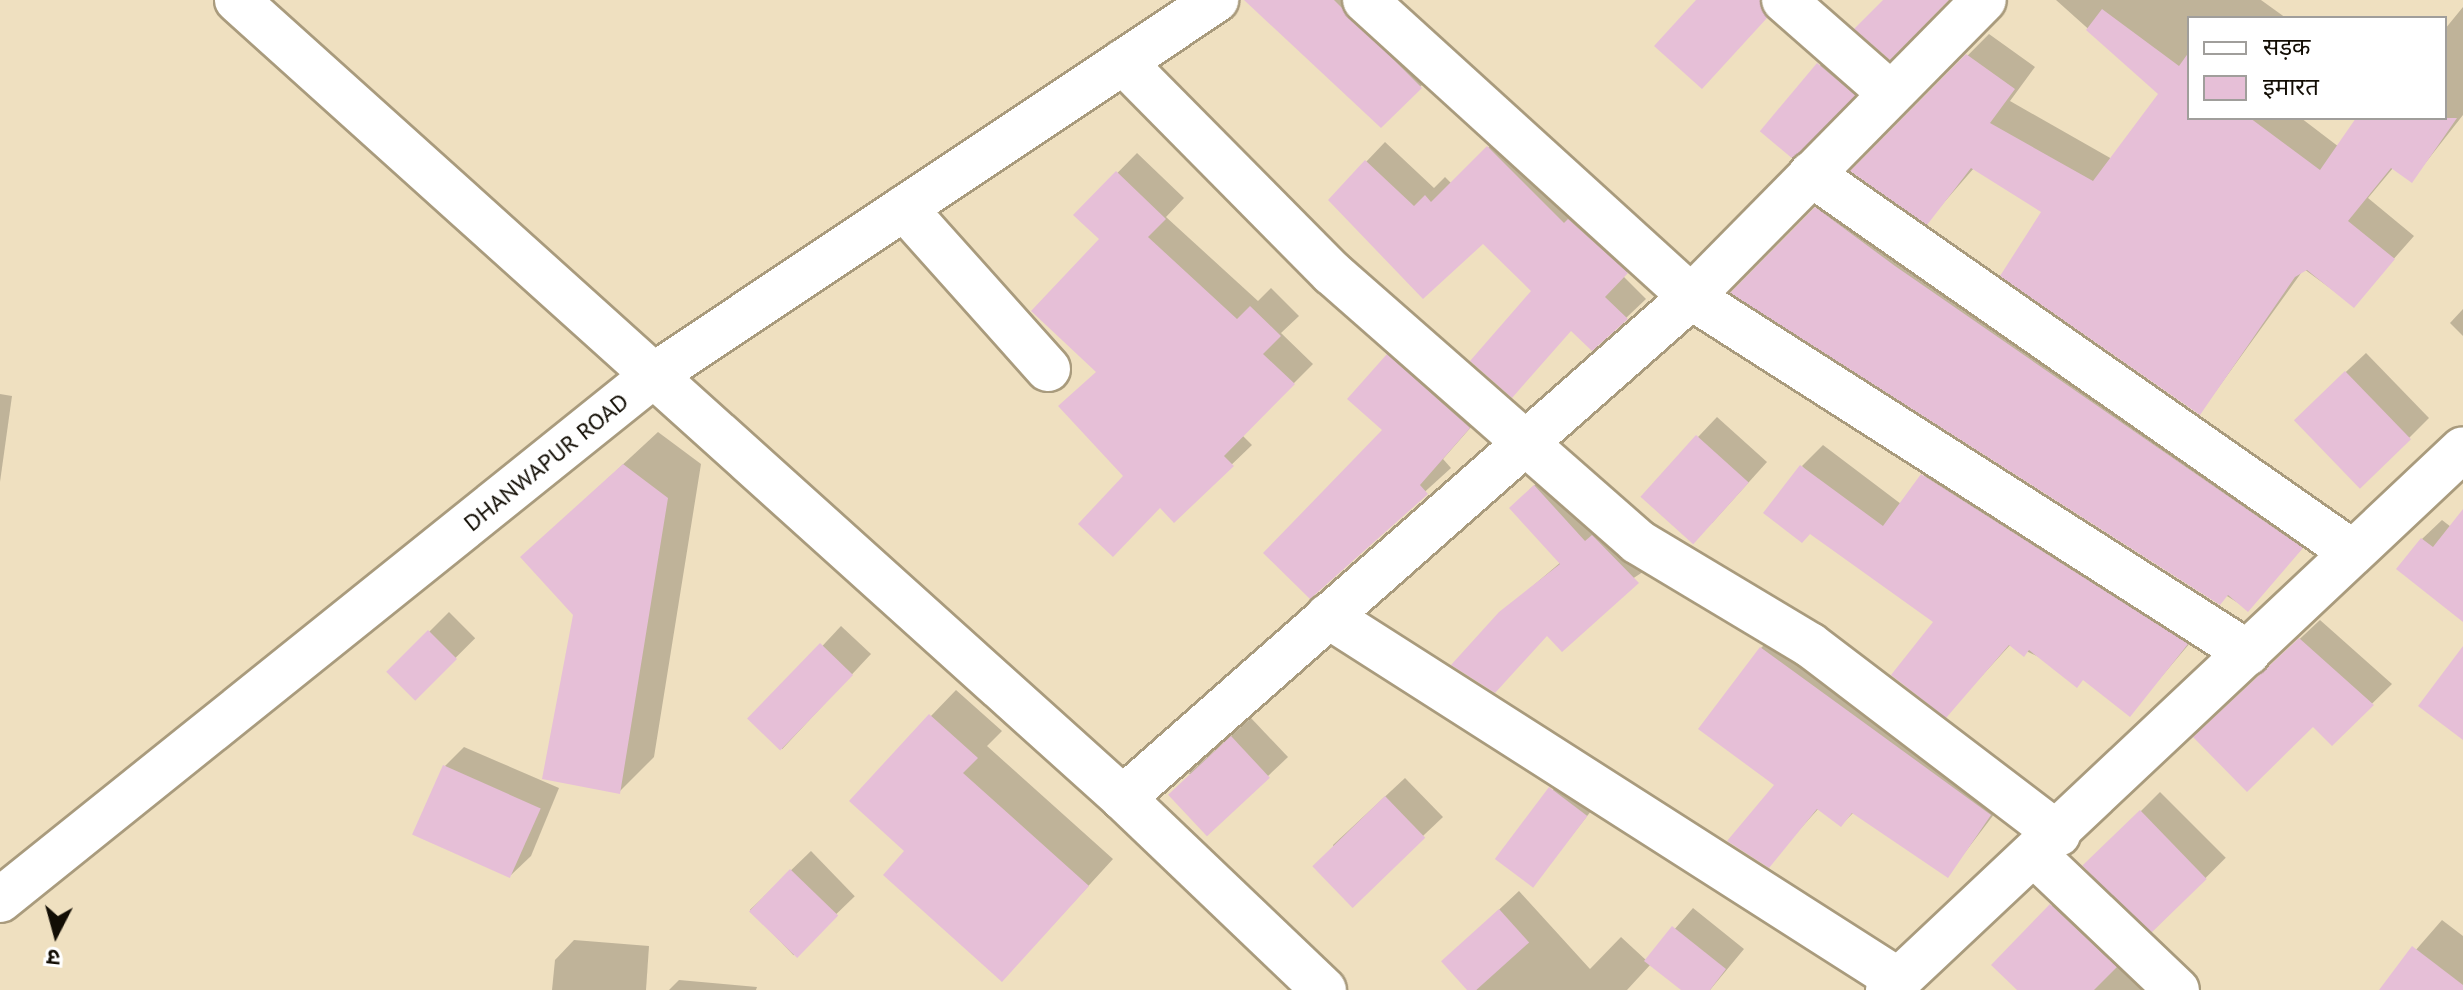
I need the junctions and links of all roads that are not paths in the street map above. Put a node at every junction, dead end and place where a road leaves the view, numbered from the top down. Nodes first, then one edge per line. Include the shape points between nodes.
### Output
1 (237, 0) edge
2 (1216, 0) edge
3 (1365, 0) edge
4 (1784, 0) edge
5 (1984, 0) edge
6 (1123, 62) junction
7 (1890, 93) junction
8 (1811, 174) junction
9 (904, 208) junction
10 (1691, 297) junction
11 (1048, 369) dead end
12 (654, 375) junction
13 (1522, 440) junction
14 (2463, 449) edge
15 (2352, 552) junction
16 (1328, 616) junction
17 (2248, 653) junction
18 (1123, 798) junction
19 (2046, 845) junction
20 (0, 900) edge
21 (1893, 985) edge
22 (1324, 990) edge
23 (2177, 990) edge

1 - 12 street, DHANWAPUR ROAD
2 - 6 street
3 - 10 street
4 - 7 street
5 - 7 street
6 - 9 street
6 - 13 street via 1332,273
7 - 8 street
8 - 10 street
8 - 15 street
9 - 11 street
9 - 12 street
10 - 13 street
10 - 17 street
12 - 18 street
12 - 20 street, DHANWAPUR ROAD
13 - 16 street
13 - 19 street via 1638,542 1820,651
14 - 15 street
15 - 17 street
16 - 18 street
16 - 21 street
17 - 19 street
18 - 22 street
19 - 21 street
19 - 23 street

